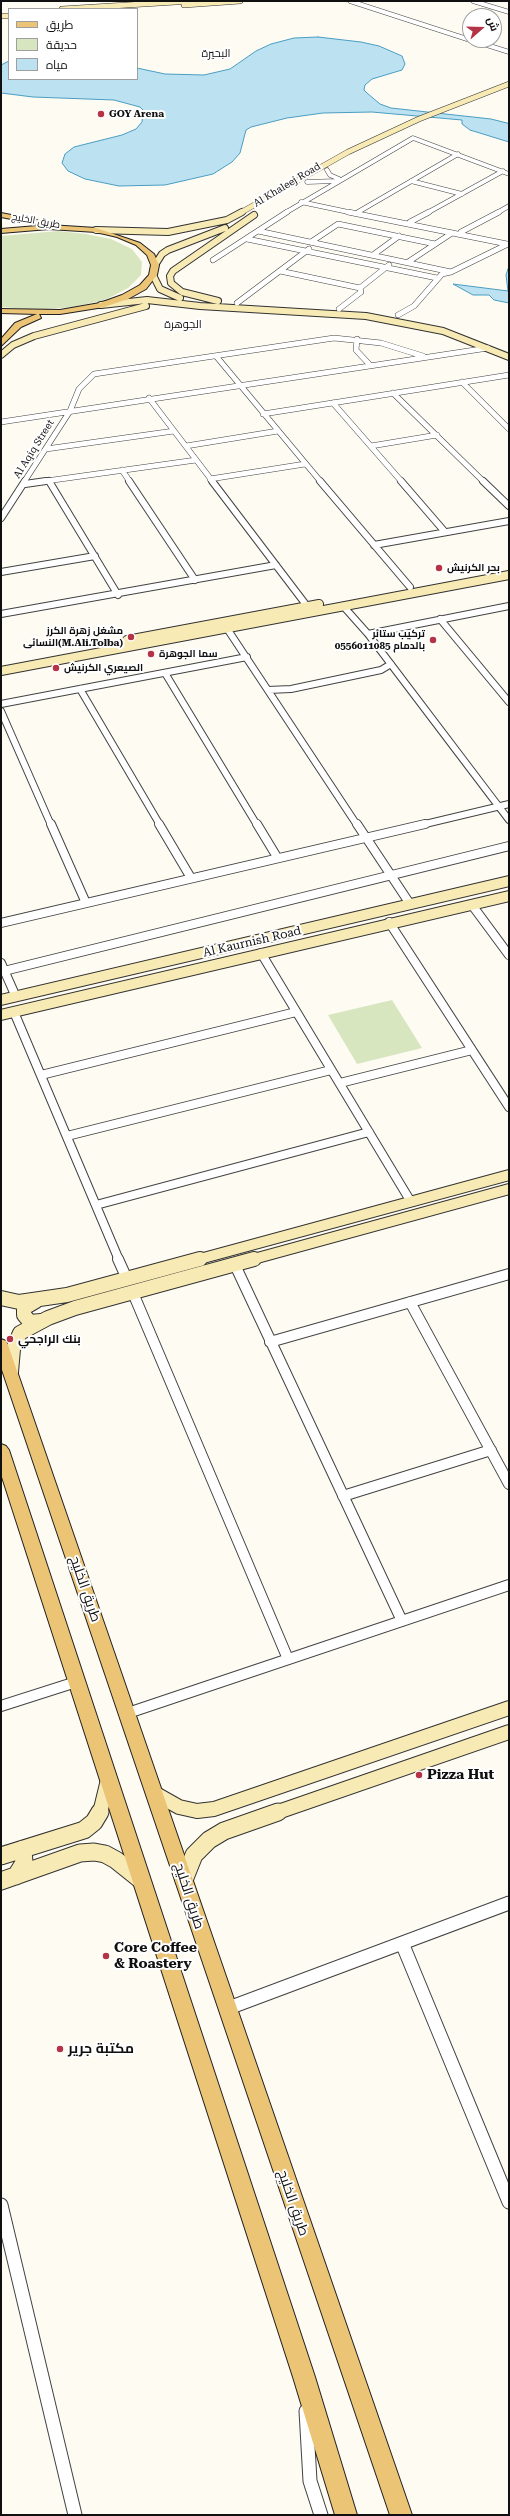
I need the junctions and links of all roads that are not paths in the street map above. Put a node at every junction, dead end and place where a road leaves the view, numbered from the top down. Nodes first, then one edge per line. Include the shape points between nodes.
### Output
1 (192, 1) edge
2 (240, 1) edge
3 (350, 1) edge
4 (472, 1) edge
5 (78, 8) edge
6 (129, 8) edge
7 (509, 12) edge
8 (462, 37) edge
9 (496, 48) edge
10 (509, 52) edge
11 (509, 84) edge
12 (509, 89) edge
13 (458, 154) junction
14 (354, 157) dead end
15 (348, 160) dead end
16 (327, 170) junction
17 (503, 171) junction
18 (509, 174) edge
19 (337, 180) junction
20 (411, 181) junction
21 (307, 182) junction
22 (462, 194) junction
23 (302, 201) junction
24 (509, 206) edge
25 (265, 208) dead end
26 (358, 212) junction
27 (1, 215) edge
28 (410, 222) junction
29 (71, 227) junction
30 (96, 230) junction
31 (258, 231) junction
32 (1, 232) edge
33 (460, 232) junction
34 (452, 233) junction
35 (253, 234) junction
36 (399, 236) junction
37 (247, 239) junction
38 (508, 243) edge
39 (312, 244) junction
40 (435, 244) junction
41 (307, 251) junction
42 (373, 255) junction
43 (213, 260) dead end
44 (408, 262) junction
45 (391, 263) junction
46 (155, 265) junction
47 (386, 268) junction
48 (280, 271) junction
49 (451, 272) junction
50 (442, 274) junction
51 (153, 275) junction
52 (436, 278) junction
53 (360, 288) junction
54 (227, 303) junction
55 (237, 303) junction
56 (101, 305) junction
57 (190, 305) junction
58 (292, 306) junction
59 (339, 309) junction
60 (281, 310) junction
61 (1, 311) edge
62 (60, 312) junction
63 (398, 315) junction
64 (465, 331) dead end
65 (357, 340) junction
66 (1, 344) edge
67 (492, 348) junction
68 (1, 355) edge
69 (216, 356) junction
70 (423, 356) junction
71 (509, 357) edge
72 (369, 364) junction
73 (509, 375) edge
74 (462, 382) junction
75 (238, 385) junction
76 (393, 393) junction
77 (149, 398) junction
78 (333, 403) junction
79 (70, 411) junction
80 (263, 414) junction
81 (1, 418) edge
82 (12, 419) junction
83 (1, 422) edge
84 (509, 429) edge
85 (174, 431) junction
86 (278, 431) junction
87 (437, 435) junction
88 (186, 446) junction
89 (371, 446) junction
90 (46, 449) junction
91 (196, 460) junction
92 (305, 464) junction
93 (122, 470) junction
94 (210, 479) junction
95 (49, 481) junction
96 (24, 484) junction
97 (509, 506) edge
98 (1, 518) edge
99 (509, 521) edge
100 (445, 532) junction
101 (374, 545) junction
102 (94, 556) junction
103 (276, 565) junction
104 (509, 567) edge
105 (1, 572) edge
106 (509, 575) edge
107 (196, 580) junction
108 (410, 587) junction
109 (118, 595) junction
110 (307, 606) junction
111 (509, 606) edge
112 (344, 608) junction
113 (1, 614) edge
114 (440, 620) junction
115 (228, 630) junction
116 (368, 634) junction
117 (247, 658) junction
118 (1, 663) edge
119 (391, 664) junction
120 (1, 671) edge
121 (165, 673) junction
122 (80, 689) junction
123 (268, 690) junction
124 (509, 702) edge
125 (1, 704) edge
126 (1, 710) edge
127 (509, 804) edge
128 (498, 806) junction
129 (509, 820) edge
130 (367, 836) junction
131 (509, 846) edge
132 (277, 857) junction
133 (392, 876) junction
134 (191, 878) junction
135 (509, 881) edge
136 (509, 896) edge
137 (86, 903) junction
138 (410, 904) junction
139 (472, 905) junction
140 (389, 922) junction
141 (1, 923) edge
142 (345, 933) junction
143 (260, 953) junction
144 (509, 955) edge
145 (3, 967) edge
146 (78, 982) junction
147 (16, 997) junction
148 (1, 1000) edge
149 (14, 1012) junction
150 (296, 1012) junction
151 (1, 1015) edge
152 (472, 1050) junction
153 (331, 1070) junction
154 (41, 1075) junction
155 (340, 1084) junction
156 (509, 1106) edge
157 (369, 1132) junction
158 (67, 1136) junction
159 (509, 1175) edge
160 (509, 1190) edge
161 (411, 1202) junction
162 (96, 1206) junction
163 (235, 1265) junction
164 (509, 1274) edge
165 (127, 1279) junction
166 (133, 1293) junction
167 (1, 1298) edge
168 (41, 1300) junction
169 (410, 1302) junction
170 (48, 1318) junction
171 (270, 1342) junction
172 (1, 1345) edge
173 (11, 1373) junction
174 (1, 1450) edge
175 (491, 1450) junction
176 (509, 1484) edge
177 (343, 1496) junction
178 (509, 1585) edge
179 (402, 1621) junction
180 (288, 1659) junction
181 (76, 1682) junction
182 (1, 1706) edge
183 (509, 1708) edge
184 (128, 1713) junction
185 (509, 1732) edge
186 (108, 1778) junction
187 (156, 1794) junction
188 (23, 1849) junction
189 (1, 1856) edge
190 (8, 1879) edge
191 (141, 1880) junction
192 (184, 1880) junction
193 (509, 1903) edge
194 (402, 1943) junction
195 (226, 2009) junction
196 (509, 2202) edge
197 (1, 2205) edge
198 (304, 2377) junction
199 (75, 2515) edge
200 (321, 2515) edge
201 (346, 2515) edge
202 (400, 2515) edge

1 - 5 street
2 - 6 street
3 - 8 street
4 - 7 street
9 - 10 street
11 - 30 street via 444,108 334,159 242,214 227,220 168,232
12 - 14 street via 431,119
13 - 17 street
13 - 19 street via 413,138
13 - 20 street
15 - 16 street, Al Khaleej Road
16 - 19 street
16 - 21 street, Al Khaleej Road
17 - 18 street
17 - 22 street
19 - 21 street
19 - 23 street
20 - 22 street
20 - 26 street
21 - 25 street, Al Khaleej Road
22 - 28 street
23 - 26 street
23 - 31 street
23 - 34 street
24 - 33 street
26 - 28 street
27 - 29 main road, طريق الخليج
28 - 33 street
29 - 30 main road
29 - 32 main road via 36,227
30 - 46 main road via 138,244 150,254
31 - 35 street
31 - 39 street
33 - 38 street
34 - 38 street
34 - 40 street
35 - 37 street
35 - 39 street
36 - 39 street via 338,224
36 - 40 street
36 - 42 street
37 - 41 street
37 - 43 street
38 - 49 street
39 - 41 street
39 - 42 street
39 - 45 street
40 - 44 street
41 - 47 street
41 - 48 street
42 - 44 street
44 - 49 street
45 - 47 street
45 - 50 street
46 - 51 main road
46 - 54 street, Al Khaleej Road via 168,250 257,213 173,271 170,276 170,283 182,292
47 - 52 street
47 - 53 street
48 - 53 street
48 - 55 street
49 - 50 street
50 - 52 street
51 - 54 street via 160,289 171,296
51 - 56 main road via 135,292
52 - 63 street via 414,306
53 - 59 street via 361,292
54 - 55 street
55 - 58 street
56 - 57 street via 147,300
56 - 62 main road
57 - 60 street
57 - 68 street via 141,306 34,336 13,345
58 - 59 street
58 - 60 street via 278,309
59 - 63 street
60 - 67 street via 366,316 408,323 443,331
61 - 62 main road
62 - 66 main road via 22,322
63 - 64 street
65 - 69 street, Al Aqiq Street via 334,338
65 - 70 street, Al Aqiq Street via 406,349
65 - 72 street via 356,350
67 - 70 street
67 - 71 street
69 - 75 street
69 - 79 street, Al Aqiq Street via 94,374 79,389
70 - 72 street
72 - 75 street
73 - 74 street
74 - 76 street
74 - 84 street
75 - 77 street
75 - 80 street
76 - 78 street
76 - 87 street
77 - 79 street
77 - 85 street
78 - 80 street
78 - 89 street
79 - 82 street
79 - 90 street, Al Aqiq Street
80 - 86 street
81 - 82 street
82 - 83 street
85 - 88 street
85 - 90 street
86 - 88 street
86 - 92 street
87 - 89 street
87 - 97 street
88 - 91 street
89 - 100 street
90 - 96 street, Al Aqiq Street
91 - 93 street
91 - 94 street
92 - 94 street
92 - 101 street
93 - 95 street
93 - 107 street
94 - 103 street
95 - 96 street
95 - 102 street
96 - 98 street, Al Aqiq Street
99 - 100 street
100 - 101 street
101 - 108 street
102 - 105 street
102 - 109 street
103 - 107 street
103 - 110 street
104 - 108 street
106 - 112 street
107 - 109 street
108 - 110 street
109 - 113 street
110 - 118 street
111 - 114 street
112 - 115 street
112 - 116 street
114 - 116 street
114 - 124 street
115 - 117 street
115 - 120 street
116 - 119 street
117 - 121 street
117 - 123 street
119 - 123 street via 381,670 291,688
119 - 128 street
121 - 122 street
121 - 132 street
122 - 125 street
122 - 134 street
123 - 130 street
126 - 137 street
127 - 128 street
128 - 129 street
128 - 130 street
130 - 132 street
130 - 133 street
131 - 133 street
132 - 134 street
133 - 138 street
133 - 145 street
134 - 137 street
135 - 138 street, Al Kaurnish Road
136 - 139 street, Al Kaurnish Road
137 - 141 street
138 - 142 street via 414,911 411,913 360,926
138 - 146 street, Al Kaurnish Road
139 - 140 street, Al Kaurnish Road
139 - 144 street
140 - 142 street, Al Kaurnish Road
140 - 152 street
142 - 143 street, Al Kaurnish Road
143 - 149 street, Al Kaurnish Road
143 - 150 street
145 - 147 street
146 - 147 street, Al Kaurnish Road
146 - 149 street via 18,1004
147 - 148 street, Al Kaurnish Road
149 - 151 street, Al Kaurnish Road
149 - 154 street
150 - 153 street
150 - 154 street
152 - 155 street
152 - 156 street
153 - 155 street
153 - 158 street
154 - 158 street
155 - 157 street
157 - 161 street
157 - 162 street
158 - 162 street
159 - 161 street
160 - 163 street
161 - 165 street
162 - 165 street
163 - 166 street
163 - 171 street
164 - 169 street
165 - 168 street
166 - 170 street
166 - 180 street
167 - 168 street via 11,1302
168 - 170 street via 27,1305 24,1308 24,1315 27,1320 34,1322
169 - 171 street
169 - 175 street
170 - 173 street via 26,1329 15,1340
171 - 177 street
172 - 173 main road, طريق الخليج
173 - 184 main road, طريق الخليج
174 - 181 main road
175 - 176 street
175 - 177 street
177 - 179 street
178 - 179 street
179 - 180 street
180 - 184 street
181 - 182 street
181 - 186 main road
183 - 187 street via 214,1809 197,1811 179,1807
184 - 187 main road, طريق الخليج
185 - 192 street via 224,1831 209,1840 194,1855
186 - 188 street via 101,1811 94,1822 72,1834
186 - 191 main road
187 - 192 main road, طريق الخليج
188 - 189 street
188 - 190 street via 24,1863
190 - 191 street via 80,1854 94,1852 116,1860
191 - 198 main road
192 - 195 main road, طريق الخليج
193 - 194 street
194 - 195 street
194 - 196 street
195 - 202 main road, طريق الخليج
197 - 199 street
198 - 200 street via 310,2481
198 - 201 main road

